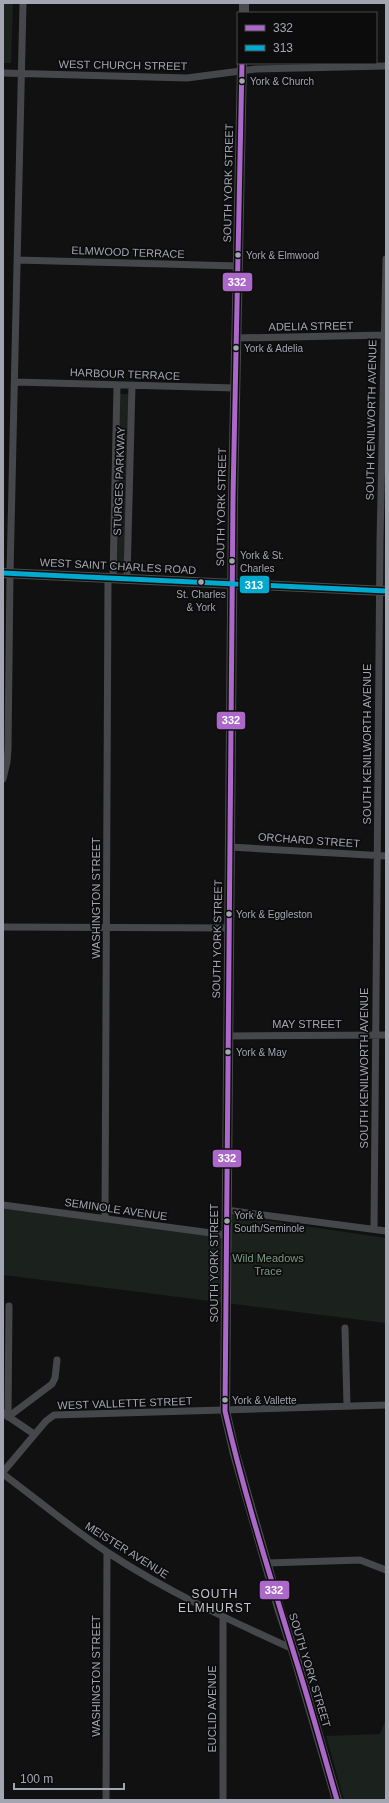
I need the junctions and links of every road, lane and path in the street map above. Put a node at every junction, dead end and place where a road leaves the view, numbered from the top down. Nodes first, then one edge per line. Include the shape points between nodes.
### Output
1 (23, 3) edge
2 (386, 66) edge
3 (242, 67) edge
4 (3, 73) edge
5 (21, 73) junction
6 (17, 260) junction
7 (386, 260) edge
8 (238, 266) junction
9 (385, 335) edge
10 (236, 338) junction
11 (14, 382) junction
12 (117, 385) junction
13 (132, 385) junction
14 (235, 388) junction
15 (6, 573) edge
16 (111, 578) junction
17 (127, 578) junction
18 (232, 584) junction
19 (383, 590) edge
20 (3, 779) edge
21 (230, 847) junction
22 (377, 856) junction
23 (386, 856) edge
24 (3, 928) edge
25 (107, 928) junction
26 (229, 928) junction
27 (376, 1035) junction
28 (228, 1036) junction
29 (386, 1036) edge
30 (3, 1205) edge
31 (226, 1210) junction
32 (105, 1219) junction
33 (374, 1229) junction
34 (386, 1231) edge
35 (226, 1235) junction
36 (9, 1306) dead end
37 (345, 1328) dead end
38 (57, 1360) dead end
39 (386, 1405) edge
40 (347, 1406) junction
41 (225, 1411) junction
42 (6, 1415) edge
43 (34, 1434) junction
44 (3, 1473) edge
45 (107, 1552) junction
46 (267, 1563) junction
47 (386, 1570) edge
48 (224, 1617) junction
49 (293, 1649) junction
50 (106, 1800) edge
51 (223, 1800) edge
52 (337, 1800) edge

1 - 5 street
2 - 3 street, WEST CHURCH STREET
3 - 5 street, WEST CHURCH STREET via 187,78
3 - 8 main road, SOUTH YORK STREET
4 - 5 street, WEST CHURCH STREET
5 - 6 street
6 - 8 street, ELMWOOD TERRACE
6 - 11 street
7 - 9 street, SOUTH KENILWORTH AVENUE
8 - 10 main road, SOUTH YORK STREET
9 - 10 street, ADELIA STREET
9 - 19 street, SOUTH KENILWORTH AVENUE
10 - 14 main road, SOUTH YORK STREET
11 - 12 street, HARBOUR TERRACE
11 - 15 street
12 - 13 street, HARBOUR TERRACE
12 - 16 street, STURGES PARKWAY
13 - 14 street, HARBOUR TERRACE
13 - 17 street, STURGES PARKWAY
14 - 18 main road, SOUTH YORK STREET
15 - 16 main road, WEST SAINT CHARLES ROAD
15 - 20 street via 8,749
16 - 17 main road, WEST SAINT CHARLES ROAD
16 - 25 street, WASHINGTON STREET
17 - 18 main road, WEST SAINT CHARLES ROAD
18 - 19 main road, WEST SAINT CHARLES ROAD
18 - 21 main road, SOUTH YORK STREET
19 - 22 street, SOUTH KENILWORTH AVENUE
21 - 22 street, ORCHARD STREET
21 - 26 main road, SOUTH YORK STREET
22 - 23 street, ORCHARD STREET
22 - 27 street, SOUTH KENILWORTH AVENUE
24 - 25 street
25 - 26 street
25 - 32 street, WASHINGTON STREET
26 - 28 main road, SOUTH YORK STREET
27 - 28 street, MAY STREET
27 - 29 street, MAY STREET
27 - 33 street, SOUTH KENILWORTH AVENUE
28 - 31 main road, SOUTH YORK STREET
30 - 32 street, SEMINOLE AVENUE
31 - 33 street
31 - 35 main road, SOUTH YORK STREET
32 - 35 street, SEMINOLE AVENUE
33 - 34 street
35 - 41 main road, SOUTH YORK STREET
36 - 42 street
37 - 40 street
38 - 42 street via 52,1384
39 - 40 street, WEST VALLETTE STREET
40 - 41 street, WEST VALLETTE STREET
41 - 43 street, WEST VALLETTE STREET via 54,1414
41 - 46 main road, SOUTH YORK STREET
42 - 43 street
43 - 44 street, WEST VALLETTE STREET
44 - 45 street, MEISTER AVENUE via 49,1511
45 - 48 street, MEISTER AVENUE via 173,1591
45 - 50 street, WASHINGTON STREET
46 - 47 street via 360,1560
46 - 49 main road, SOUTH YORK STREET
48 - 49 street, MEISTER AVENUE
48 - 51 street, EUCLID AVENUE
49 - 52 main road, SOUTH YORK STREET

